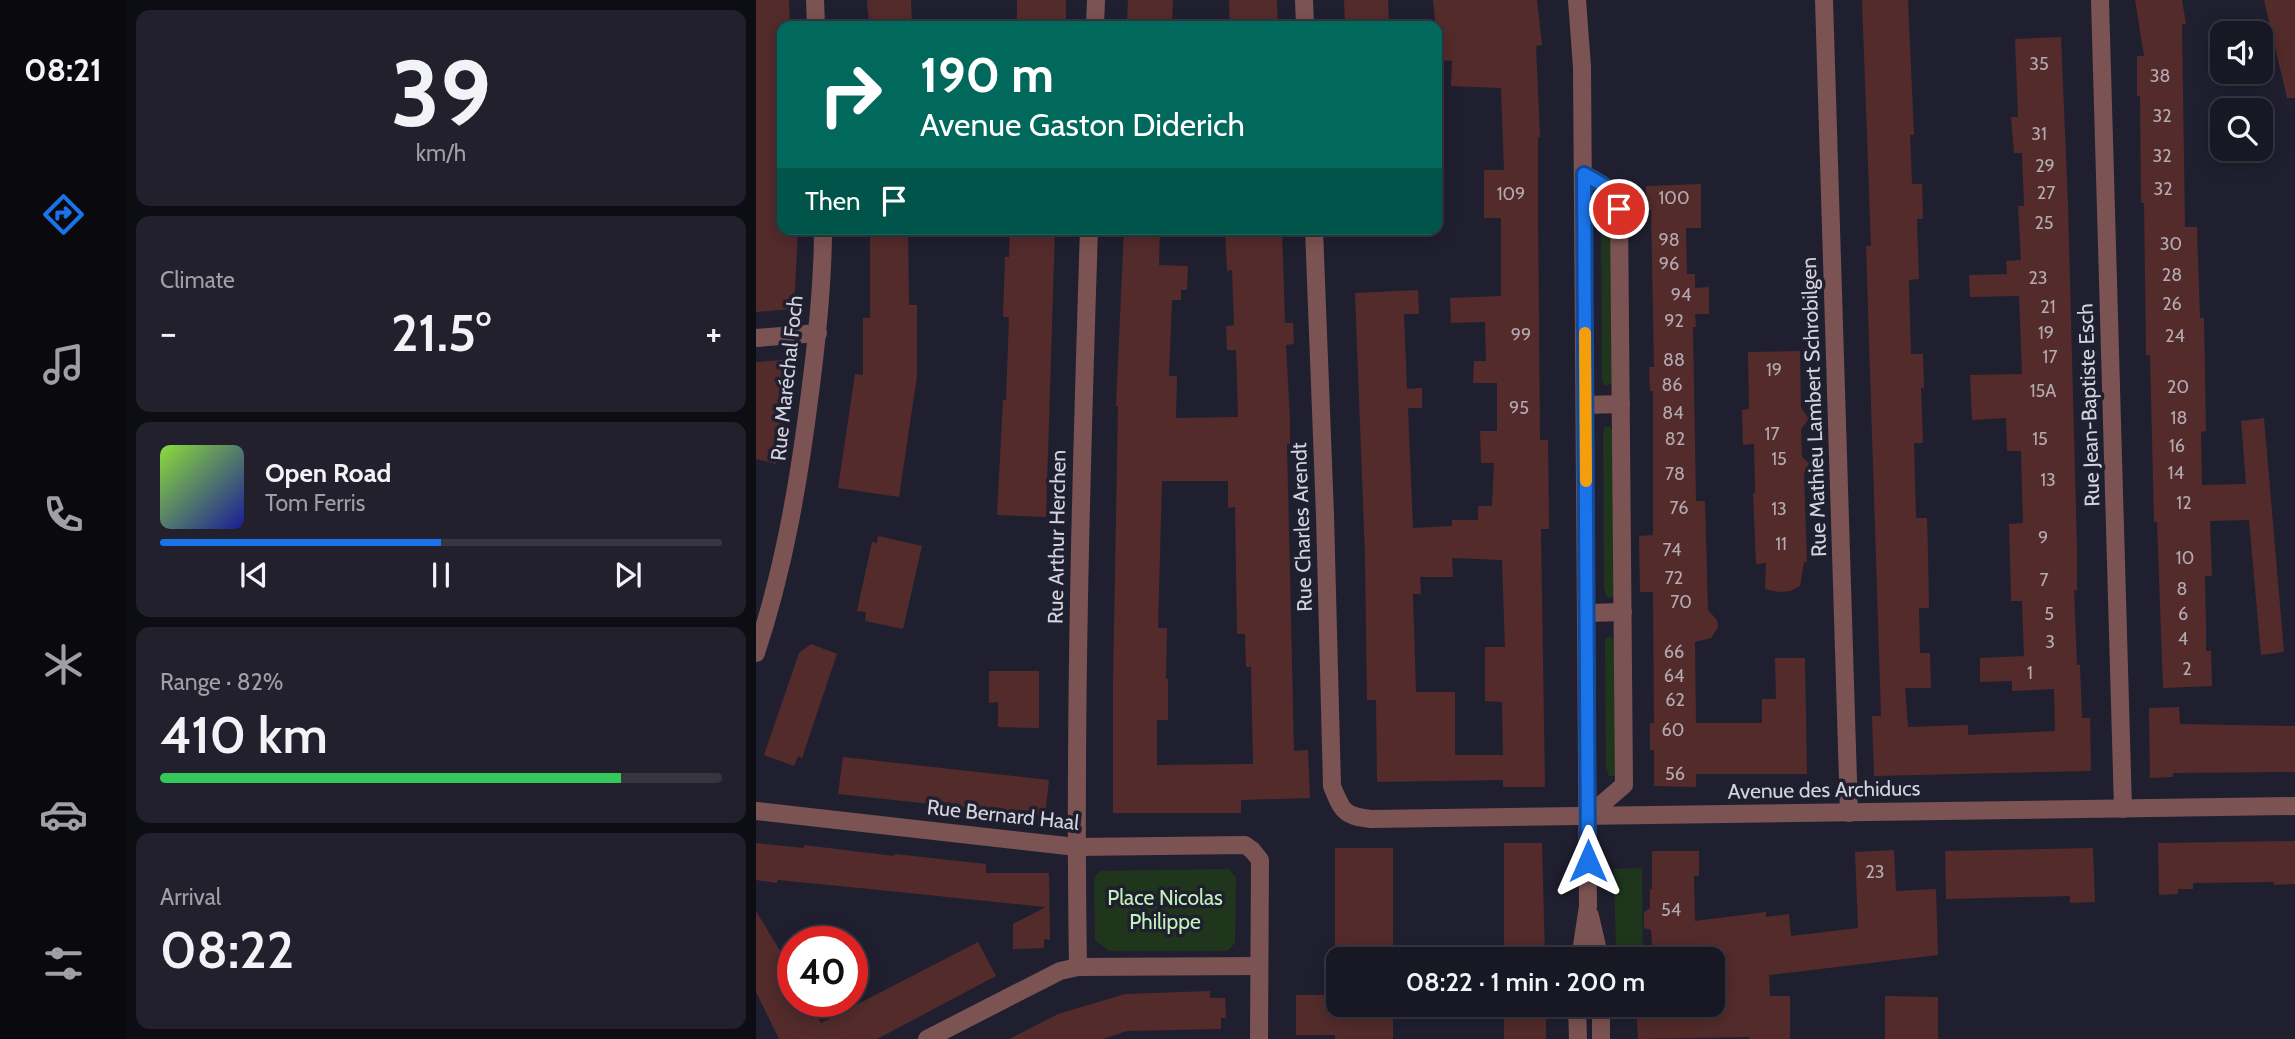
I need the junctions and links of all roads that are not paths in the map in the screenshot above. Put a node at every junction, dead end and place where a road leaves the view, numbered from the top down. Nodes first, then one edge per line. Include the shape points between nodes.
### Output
1 (815, 0) edge
2 (1096, 0) edge
3 (1304, 0) edge
4 (1577, 0) edge
5 (1824, 0) edge
6 (2100, 0) edge
7 (816, 21) edge
8 (1095, 21) edge
9 (1306, 21) edge
10 (1584, 174) junction
11 (823, 235) edge
12 (1089, 235) edge
13 (1314, 235) edge
14 (818, 333) junction
15 (756, 338) edge
16 (1621, 404) junction
17 (1585, 405) junction
18 (1623, 612) junction
19 (1587, 613) junction
20 (756, 653) edge
21 (2295, 806) edge
22 (2123, 809) junction
23 (756, 811) edge
24 (1849, 813) junction
25 (1588, 816) junction
26 (1353, 817) joint
27 (1076, 847) junction
28 (1588, 906) junction
29 (1582, 947) edge
30 (1597, 947) edge
31 (1078, 967) junction
32 (1259, 967) junction
33 (1577, 1017) edge
34 (1601, 1017) edge
35 (927, 1039) edge
36 (1259, 1039) edge
37 (1578, 1039) edge
38 (1601, 1039) edge

1 - 7 street
2 - 8 street
3 - 9 street
4 - 10 street
5 - 24 street, Rue Mathieu Lambert Schrobilgen
6 - 22 street, Rue Jean-Baptiste Esch
10 - 16 street via 1603,185 1619,209
10 - 17 street
11 - 14 street, Rue Maréchal Foch
12 - 27 street, Rue Arthur Herchen via 1077,594
13 - 26 street, Rue Charles Arendt via 1332,786 1339,804
14 - 15 street
14 - 20 street, Rue Maréchal Foch via 802,461
16 - 17 street
16 - 18 street
17 - 19 street
18 - 19 street
18 - 25 street via 1624,785
19 - 25 street
21 - 22 street, Avenue des Archiducs
22 - 24 street, Avenue des Archiducs
23 - 27 street, Rue Bernard Haal
24 - 25 street, Avenue des Archiducs
25 - 26 street, Avenue des Archiducs
25 - 28 street
27 - 31 street
27 - 32 street, Rue Bernard Haal via 1245,845 1259,860
28 - 29 street
28 - 30 street
31 - 32 street
31 - 35 street via 1060,971
32 - 36 street
33 - 37 street
34 - 38 street

